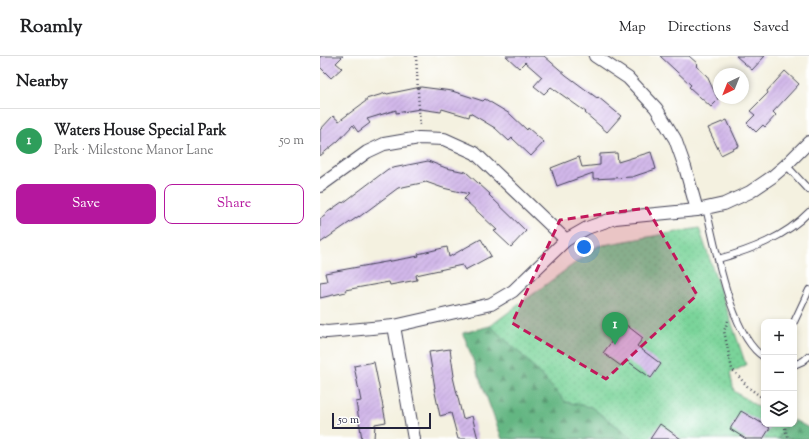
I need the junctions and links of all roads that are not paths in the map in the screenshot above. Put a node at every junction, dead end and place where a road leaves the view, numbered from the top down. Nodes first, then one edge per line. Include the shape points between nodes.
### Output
1 (595, 56) edge
2 (809, 142) edge
3 (786, 165) junction
4 (320, 186) edge
5 (809, 190) edge
6 (702, 209) junction
7 (809, 212) edge
8 (566, 240) junction
9 (718, 259) junction
10 (809, 290) edge
11 (795, 319) edge
12 (394, 326) junction
13 (320, 331) edge
14 (762, 355) edge
15 (809, 356) edge
16 (797, 364) edge
17 (414, 439) edge

1 - 6 street via 628,78 656,108 675,139
2 - 3 street
3 - 5 lane
3 - 6 street via 750,192 724,204
4 - 8 street via 367,152 384,144 419,138 444,139 475,153
6 - 8 street via 615,218 587,228
6 - 9 lane
7 - 9 lane via 785,231 762,244
8 - 12 street via 512,291 491,304
9 - 14 lane via 728,298 752,345
10 - 11 lane
12 - 13 street
12 - 17 street
15 - 16 lane

